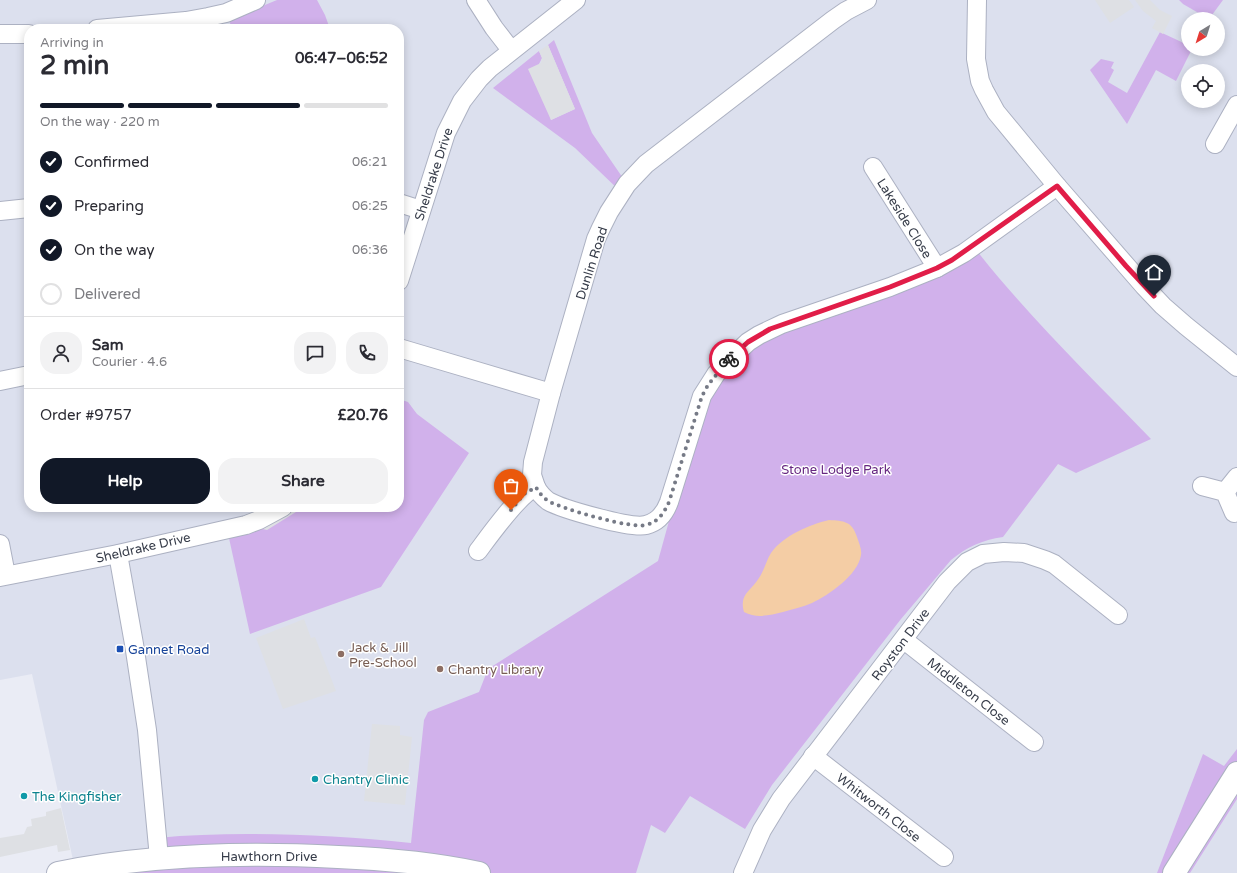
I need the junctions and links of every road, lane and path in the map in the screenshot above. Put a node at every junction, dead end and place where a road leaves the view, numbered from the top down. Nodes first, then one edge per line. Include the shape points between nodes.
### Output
1 (256, 0) edge
2 (476, 0) edge
3 (576, 0) edge
4 (867, 0) edge
5 (977, 0) edge
6 (153, 24) edge
7 (0, 34) edge
8 (24, 34) edge
9 (511, 50) junction
10 (1237, 105) edge
11 (1215, 144) dead end
12 (873, 167) dead end
13 (1057, 186) junction
14 (404, 205) edge
15 (24, 209) edge
16 (421, 210) junction
17 (0, 211) edge
18 (404, 265) edge
19 (937, 268) junction
20 (404, 349) edge
21 (1237, 367) edge
22 (24, 376) edge
23 (0, 381) edge
24 (551, 393) junction
25 (1237, 477) edge
26 (1202, 486) dead end
27 (536, 487) junction
28 (1225, 492) junction
29 (274, 512) edge
30 (1234, 513) dead end
31 (0, 544) edge
32 (478, 551) dead end
33 (118, 554) junction
34 (3, 576) edge
35 (1118, 615) dead end
36 (904, 640) junction
37 (1034, 742) dead end
38 (814, 756) junction
39 (1237, 774) edge
40 (944, 857) dead end
41 (159, 858) junction
42 (474, 872) edge
43 (58, 873) edge
44 (743, 873) edge
45 (1174, 873) edge

1 - 6 street via 208,17
2 - 9 street
3 - 9 street, Sheldrake Drive
4 - 24 street, Dunlin Road via 833,20 671,144 626,184 596,239
5 - 13 street via 975,54 984,90 1005,123
7 - 8 street
9 - 16 street, Sheldrake Drive via 479,79 456,111 440,146
10 - 11 street
12 - 19 street, Lakeside Close
13 - 19 street via 964,253
13 - 21 street via 1158,301
14 - 16 street
15 - 17 street
16 - 18 street, Sheldrake Drive
19 - 27 street via 770,329 748,342 716,374 702,396 669,502 664,512 652,523 640,526 626,525 562,507 545,499
20 - 24 street
22 - 23 street
24 - 27 street, Dunlin Road via 532,468
25 - 28 street
26 - 28 street
27 - 32 street via 522,497
28 - 30 street
29 - 33 street, Sheldrake Drive via 246,525
31 - 34 street
33 - 34 street, Sheldrake Drive
33 - 41 street via 147,730
35 - 36 street, Royston Drive via 1054,564 1024,553 994,552 974,558 960,568
36 - 37 street, Middleton Close
36 - 38 street, Royston Drive
38 - 40 street, Whitworth Close
38 - 44 street, Royston Drive via 770,815
39 - 45 street
41 - 42 street, Hawthorn Drive via 295,855 401,861
41 - 43 street, Hawthorn Drive

